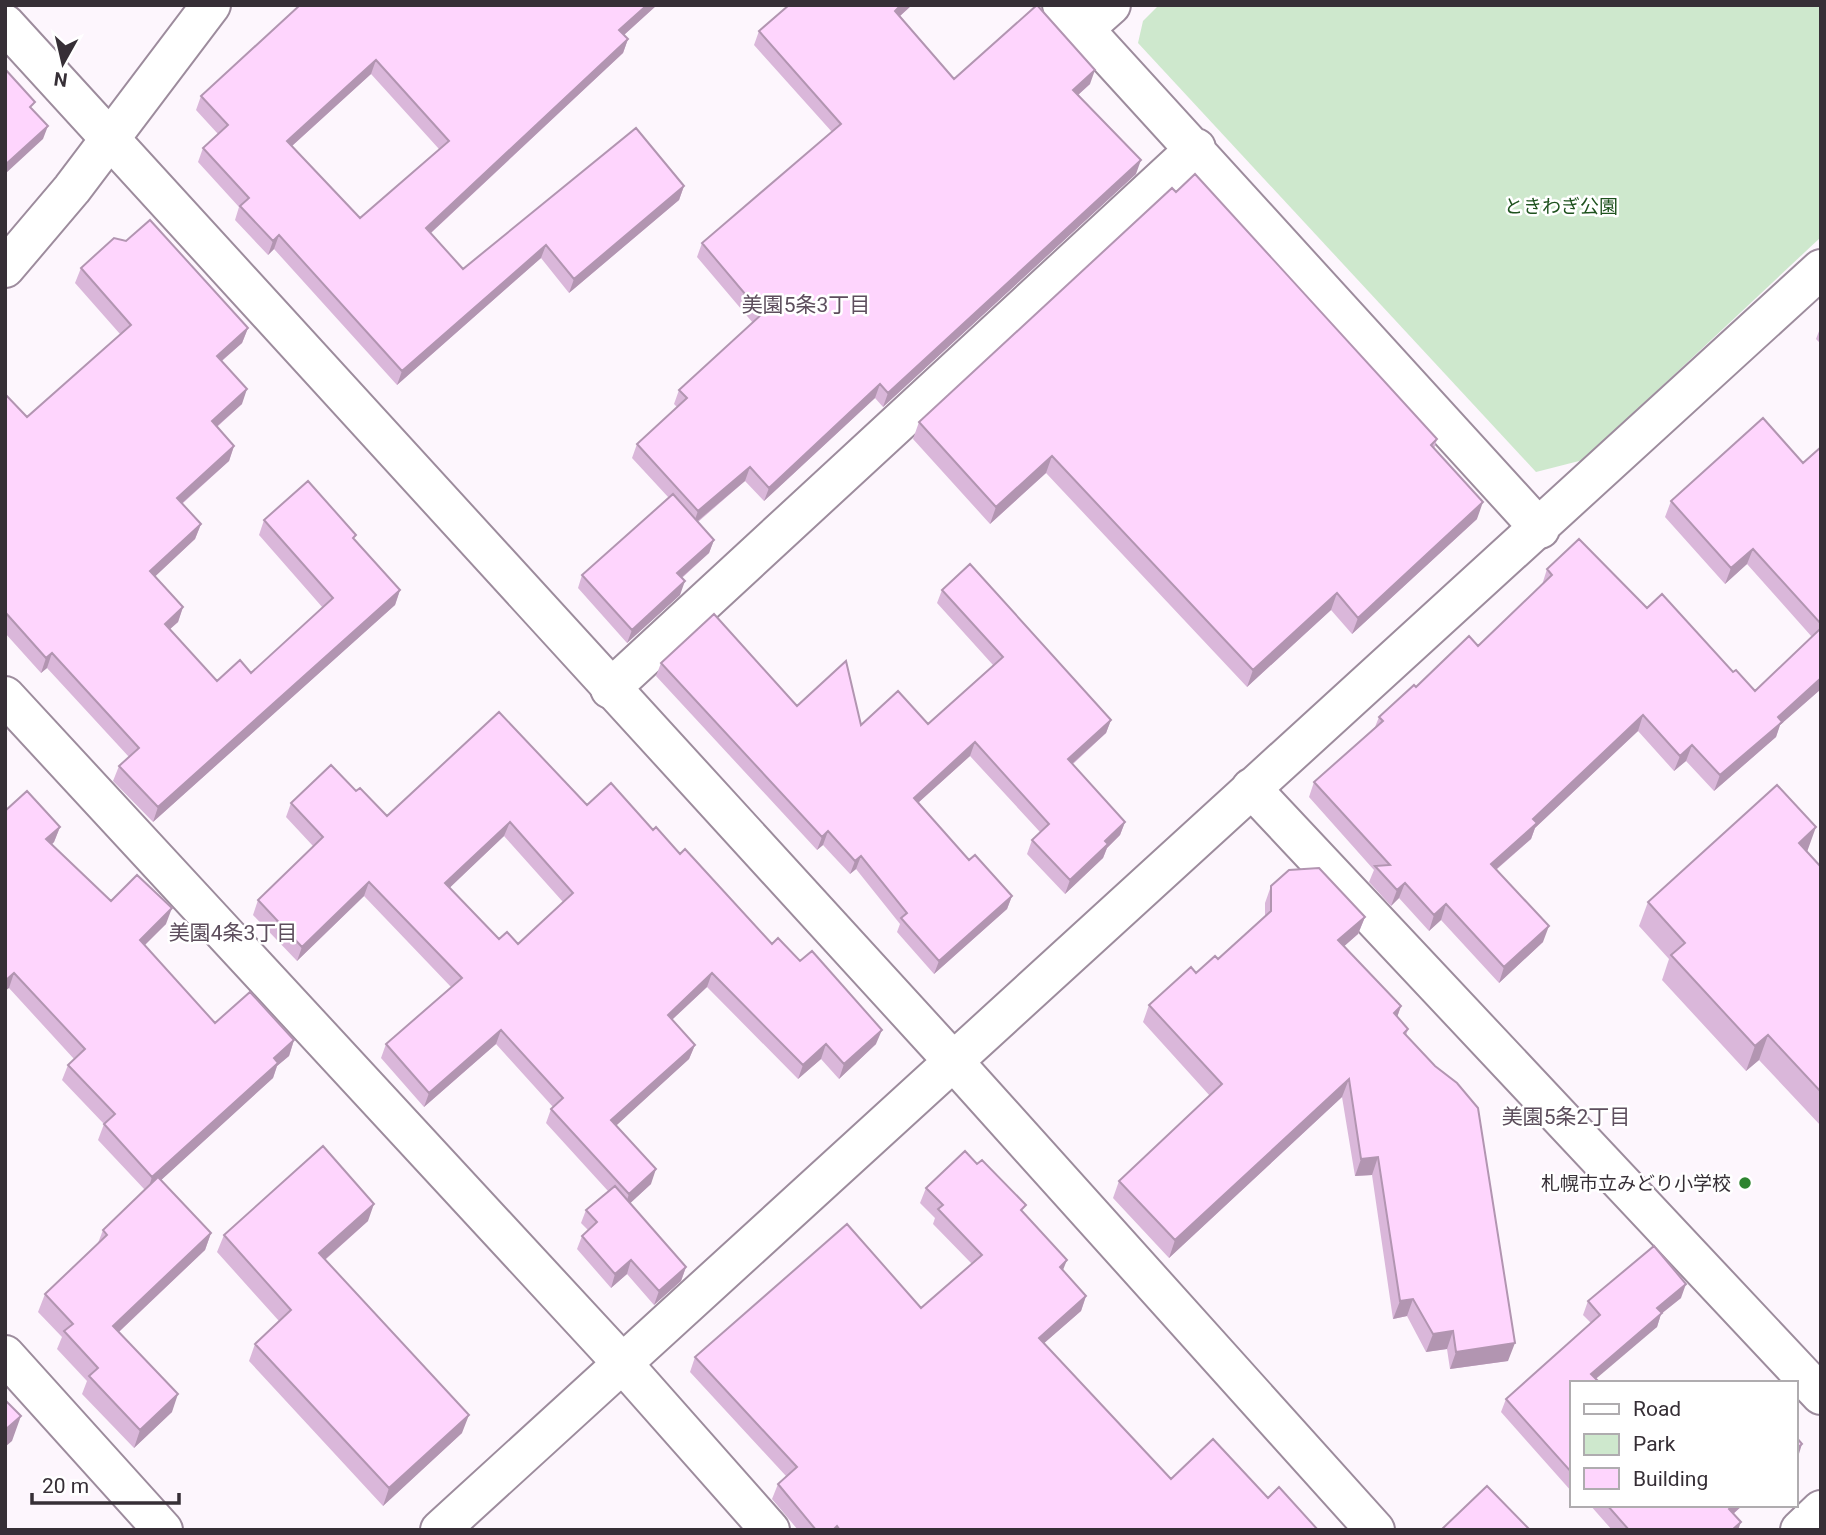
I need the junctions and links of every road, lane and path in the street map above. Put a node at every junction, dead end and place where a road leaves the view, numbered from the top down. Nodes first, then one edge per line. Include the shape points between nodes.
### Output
1 (211, 5) edge
2 (1086, 13) edge
3 (5, 24) edge
4 (110, 136) junction
5 (1195, 148) junction
6 (5, 268) edge
7 (1821, 269) edge
8 (1539, 529) junction
9 (610, 689) junction
10 (5, 696) edge
11 (1251, 788) junction
12 (953, 1061) junction
13 (5, 1355) edge
14 (623, 1364) junction
15 (1821, 1395) edge
16 (1821, 1510) edge
17 (163, 1530) edge
18 (440, 1530) edge
19 (770, 1530) edge
20 (1375, 1530) edge
21 (1800, 1530) edge

1 - 4 street
2 - 5 street
3 - 4 street
4 - 6 street
4 - 9 street
5 - 8 street
5 - 9 street
7 - 8 street
8 - 11 street
9 - 12 street
10 - 14 street
11 - 12 street
11 - 15 street
12 - 14 street
12 - 20 street
13 - 17 street
14 - 18 street
14 - 19 street
16 - 21 street

